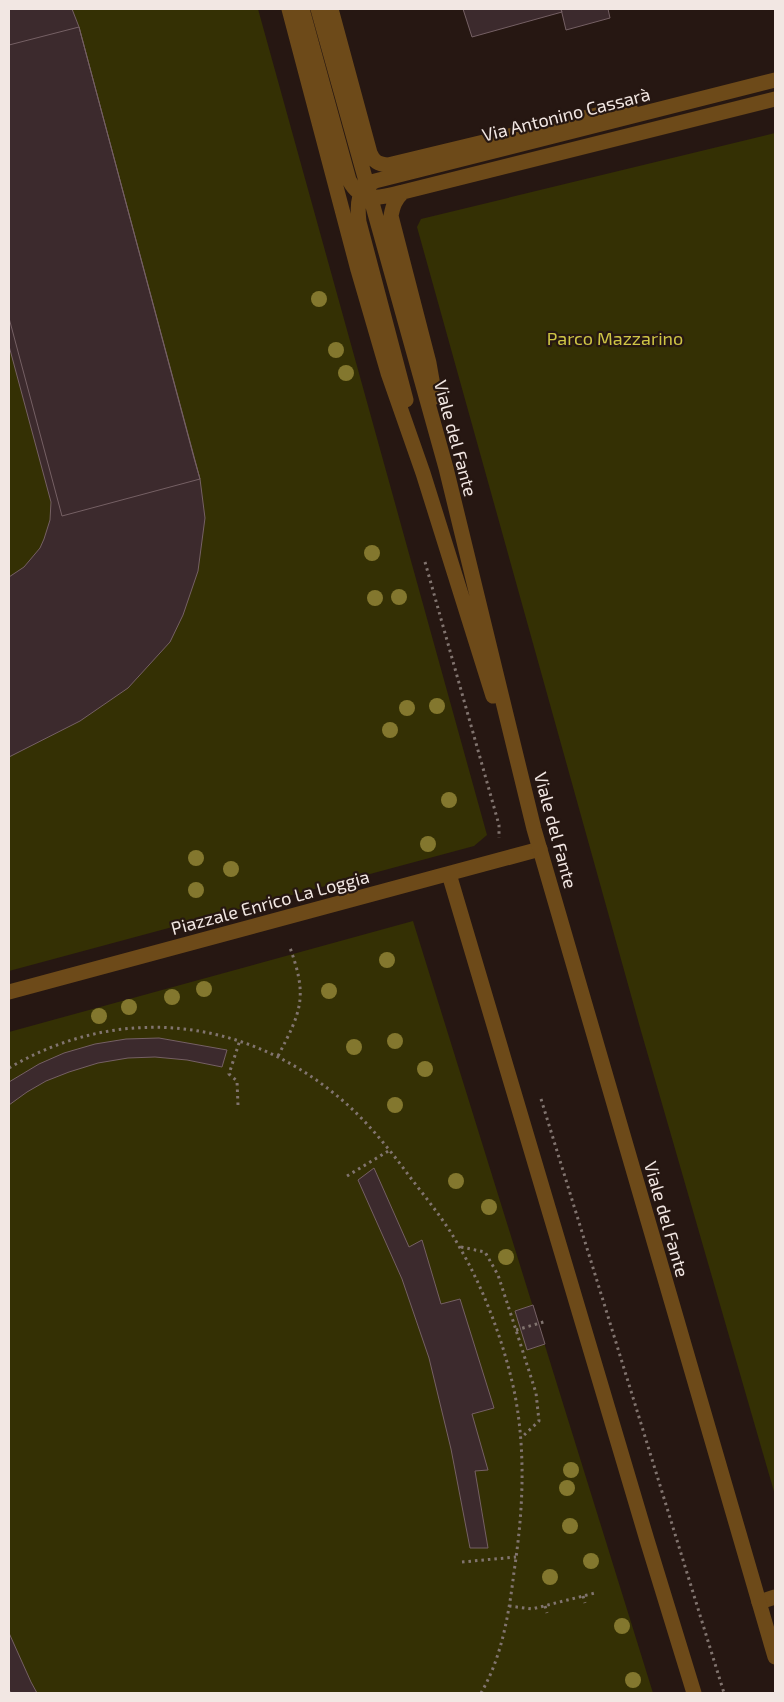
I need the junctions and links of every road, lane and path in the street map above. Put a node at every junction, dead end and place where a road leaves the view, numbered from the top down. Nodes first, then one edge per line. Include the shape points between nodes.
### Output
1 (289, 9) edge
2 (302, 9) edge
3 (318, 9) edge
4 (331, 9) edge
5 (775, 80) edge
6 (725, 93) junction
7 (775, 99) edge
8 (366, 192) junction
9 (403, 192) junction
10 (446, 468) junction
11 (423, 473) junction
12 (534, 829) junction
13 (540, 849) junction
14 (449, 874) junction
15 (288, 945) dead end
16 (9, 992) edge
17 (240, 1040) junction
18 (278, 1056) junction
19 (9, 1068) edge
20 (541, 1098) dead end
21 (238, 1105) dead end
22 (390, 1150) junction
23 (347, 1176) dead end
24 (460, 1247) junction
25 (547, 1321) dead end
26 (516, 1330) junction
27 (522, 1437) junction
28 (516, 1557) junction
29 (462, 1562) dead end
30 (595, 1593) dead end
31 (583, 1596) junction
32 (775, 1597) edge
33 (759, 1602) junction
34 (585, 1603) dead end
35 (509, 1606) junction
36 (545, 1606) junction
37 (547, 1614) dead end
38 (775, 1657) edge
39 (481, 1693) edge
40 (694, 1693) edge
41 (724, 1693) edge

1 - 11 street via 358,270 388,373
2 - 8 street via 349,180 353,187
3 - 8 street, Viale del Fante
4 - 6 street via 370,153 381,165 622,109
5 - 6 street, Via Antonino Cassarà
6 - 8 street, Via Antonino Cassarà via 375,181
7 - 9 street
8 - 9 street via 386,196
8 - 10 street, Viale del Fante
8 - 11 street via 357,210 359,222
9 - 10 street via 393,205 391,216 429,363
10 - 12 street, Viale del Fante
11 - 12 street
12 - 13 street, Viale del Fante
13 - 14 street, Piazzale Enrico La Loggia
13 - 33 street, Viale del Fante
14 - 16 street, Piazzale Enrico La Loggia
14 - 40 street
15 - 18 path via 298,976 300,1005
17 - 18 path
17 - 19 path via 176,1028 122,1029 61,1043 30,1055
17 - 21 path via 230,1074 237,1081
18 - 22 path via 336,1095
20 - 41 path
22 - 23 path
22 - 24 path via 438,1212
24 - 26 path via 485,1252 498,1275
24 - 27 path via 492,1318 506,1361
25 - 26 path
26 - 27 path via 536,1393 539,1421
27 - 28 path via 521,1523
28 - 29 path
28 - 35 path
30 - 31 path
31 - 34 path
31 - 36 path
32 - 33 street
33 - 38 street, Viale del Fante
35 - 36 path via 532,1609
35 - 39 path via 501,1645
36 - 37 path

